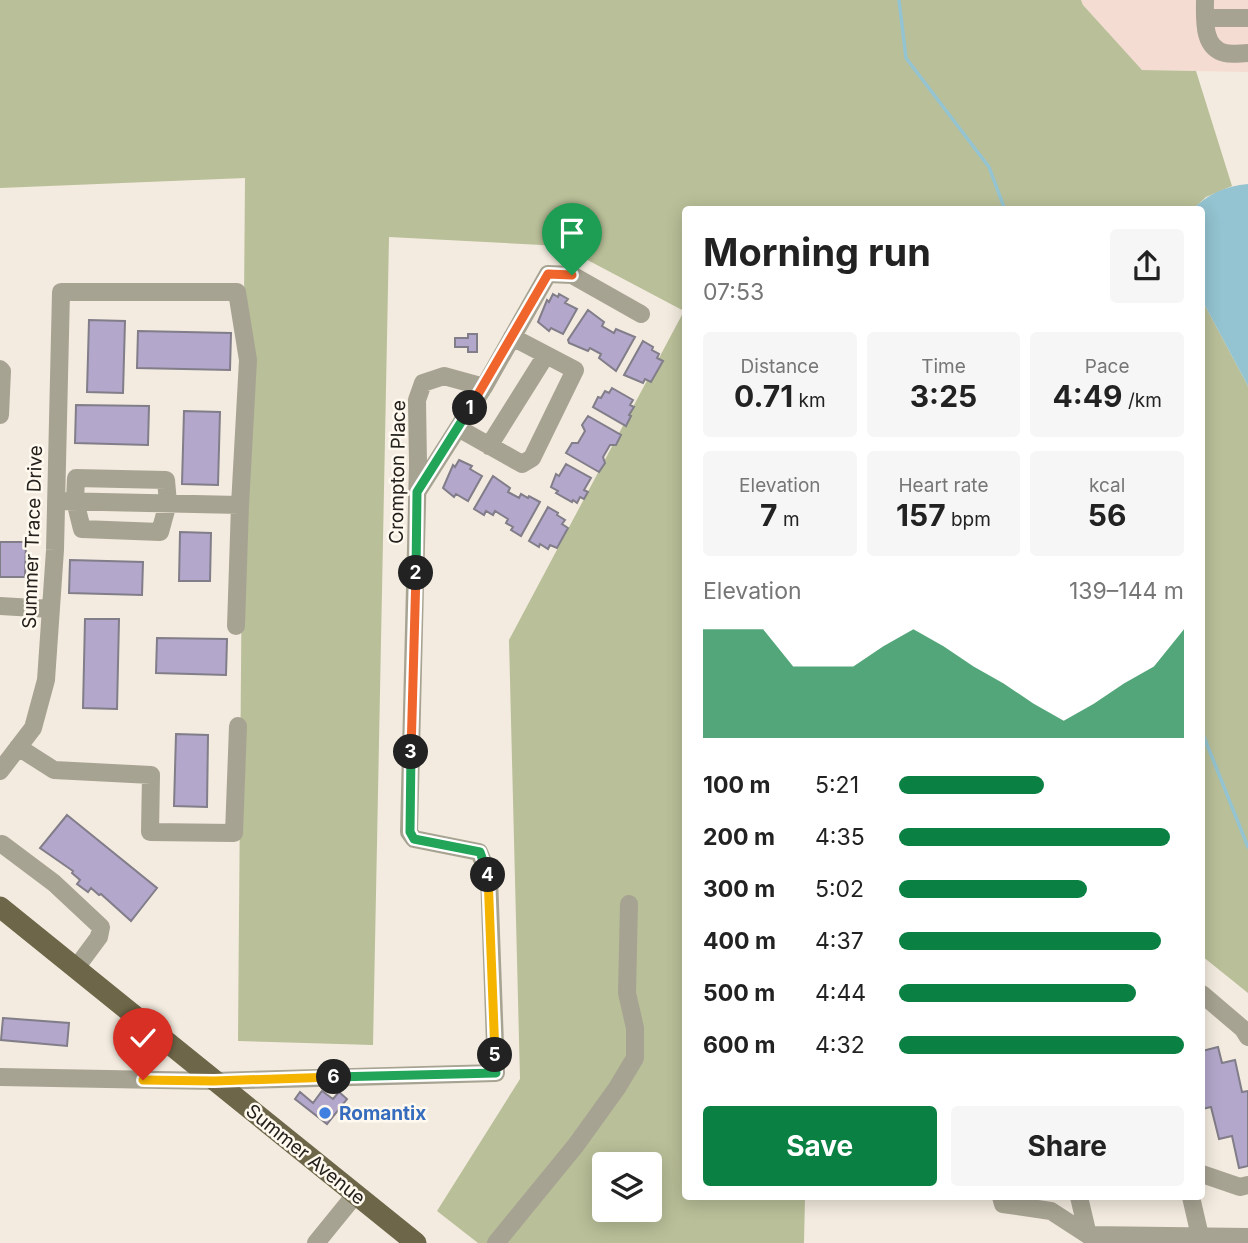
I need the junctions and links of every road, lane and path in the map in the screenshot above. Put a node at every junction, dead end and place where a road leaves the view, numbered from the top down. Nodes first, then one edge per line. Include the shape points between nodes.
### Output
1 (1205, 9) edge
2 (1248, 18) edge
3 (1248, 54) edge
4 (641, 314) dead end
5 (512, 337) junction
6 (546, 355) junction
7 (0, 369) edge
8 (484, 387) junction
9 (0, 415) edge
10 (457, 428) junction
11 (489, 446) junction
12 (417, 492) junction
13 (56, 501) junction
14 (75, 501) junction
15 (168, 503) junction
16 (240, 505) junction
17 (0, 607) edge
18 (51, 609) junction
19 (236, 626) dead end
20 (238, 726) dead end
21 (18, 747) junction
22 (0, 771) edge
23 (2, 844) dead end
24 (629, 904) dead end
25 (0, 907) edge
26 (76, 968) junction
27 (1205, 996) edge
28 (1248, 1037) edge
29 (0, 1077) edge
30 (214, 1081) junction
31 (1205, 1175) edge
32 (1245, 1192) edge
33 (355, 1195) junction
34 (1002, 1200) edge
35 (1080, 1200) edge
36 (1192, 1200) edge
37 (1029, 1202) edge
38 (1088, 1235) junction
39 (1200, 1236) junction
40 (1248, 1237) edge
41 (316, 1243) edge
42 (416, 1243) edge
43 (496, 1243) edge

1 - 2 street
1 - 3 street via 1209,40 1216,49
4 - 5 street via 572,275 548,274
5 - 6 street
5 - 8 street
6 - 11 street
6 - 11 street via 575,370 532,458 522,464
7 - 9 street
8 - 10 street
8 - 12 street, Crompton Place via 444,376 423,383 417,400
10 - 11 street
10 - 12 street
12 - 30 street, Crompton Place via 410,832 414,839 431,844 480,852 489,876 496,1073
13 - 14 street
13 - 16 street, Summer Trace Drive via 61,292 237,292 248,360
13 - 18 street, Summer Trace Drive
14 - 15 street
14 - 15 street via 82,528 160,532
15 - 16 street
16 - 19 street
17 - 18 street
18 - 21 street, Summer Trace Drive via 46,680 33,728
20 - 21 street via 234,833 150,832 151,775 54,770
21 - 22 street, Summer Trace Drive
23 - 26 street via 54,883 101,927
24 - 43 street via 627,993 635,1028 635,1058 576,1145
25 - 26 main road, Summer Avenue
26 - 30 main road, Summer Avenue
27 - 28 street
29 - 30 street
30 - 33 main road, Summer Avenue
31 - 32 street
33 - 41 street
33 - 42 main road, Summer Avenue
34 - 37 street via 1003,1204
35 - 38 street
36 - 39 street
37 - 38 street
38 - 39 street
39 - 40 street

